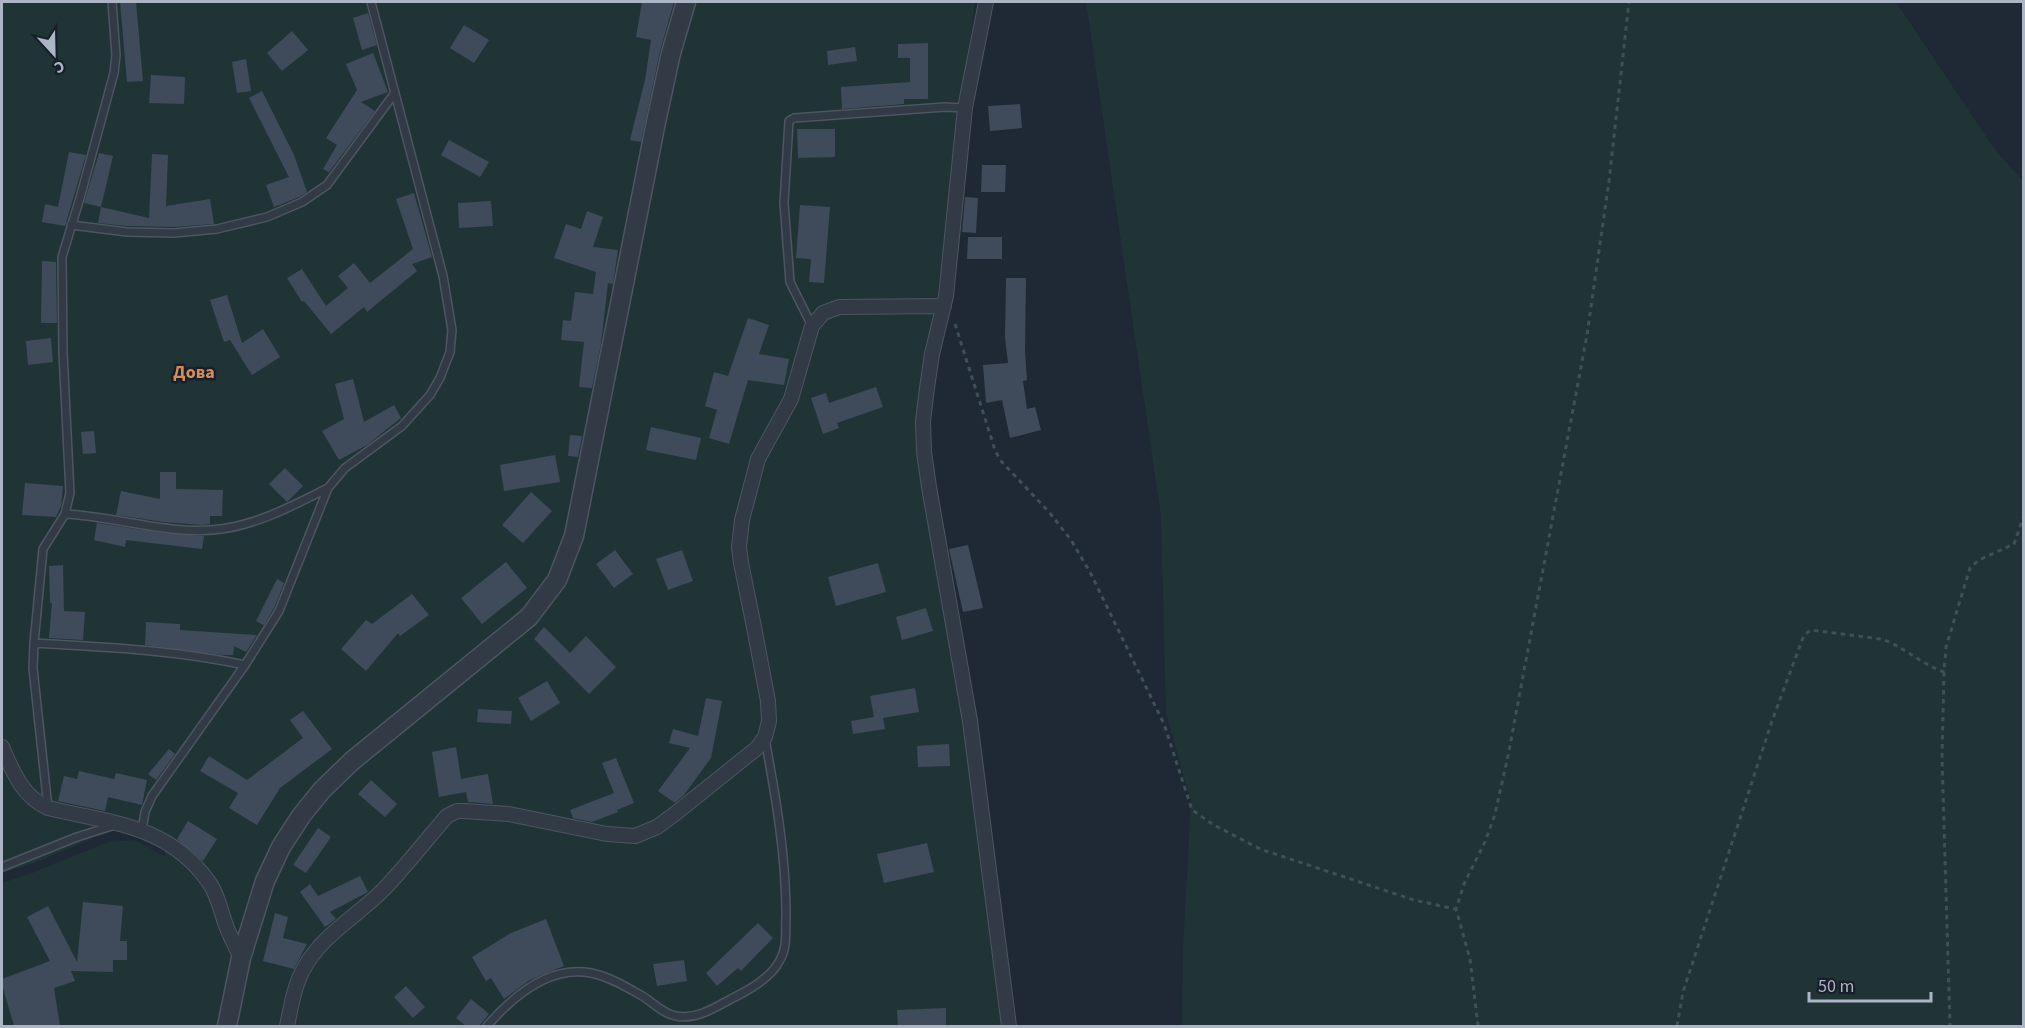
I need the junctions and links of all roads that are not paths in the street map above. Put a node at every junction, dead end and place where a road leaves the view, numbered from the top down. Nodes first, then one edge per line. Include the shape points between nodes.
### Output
1 (112, 2) edge
2 (371, 2) edge
3 (686, 2) edge
4 (986, 2) edge
5 (394, 94) junction
6 (965, 108) junction
7 (71, 225) junction
8 (945, 301) junction
9 (812, 326) junction
10 (328, 488) junction
11 (65, 514) junction
12 (34, 643) junction
13 (245, 665) junction
14 (765, 737) junction
15 (2, 747) edge
16 (48, 808) junction
17 (117, 824) junction
18 (142, 830) junction
19 (2, 867) edge
20 (241, 958) junction
21 (227, 1026) edge
22 (287, 1026) edge
23 (487, 1026) edge
24 (1009, 1026) edge

1 - 7 lane via 115,64
2 - 5 lane
3 - 20 street via 656,122 576,525 557,580 529,617 352,761 322,790 281,847 265,881
4 - 6 street
5 - 7 lane via 327,185 314,196 267,217 217,229 174,233
5 - 10 lane via 443,276 452,330 450,352 430,395 402,426 345,468
6 - 8 street
6 - 9 lane via 789,121 784,203 790,282
7 - 11 lane via 63,250 61,276 70,480
8 - 9 street via 839,307 823,313
8 - 24 street via 927,388 924,452 970,721
9 - 14 street via 790,399 756,464 740,536 741,563 768,701
10 - 11 lane via 284,510 219,529 177,529
10 - 13 lane via 279,611
11 - 12 lane via 43,549
12 - 13 lane via 183,654
12 - 16 lane via 33,668
13 - 18 lane via 152,796
14 - 22 street via 746,758 676,813 635,837 508,814 457,811 447,816 382,890 310,958 293,997
14 - 23 lane via 780,819 786,898 785,949 770,973 753,988 707,1012 683,1017 672,1016 605,977 569,972 536,983
15 - 16 street via 23,789
16 - 17 street
17 - 18 street
17 - 19 lane
18 - 20 street via 169,842 208,880
20 - 21 street

